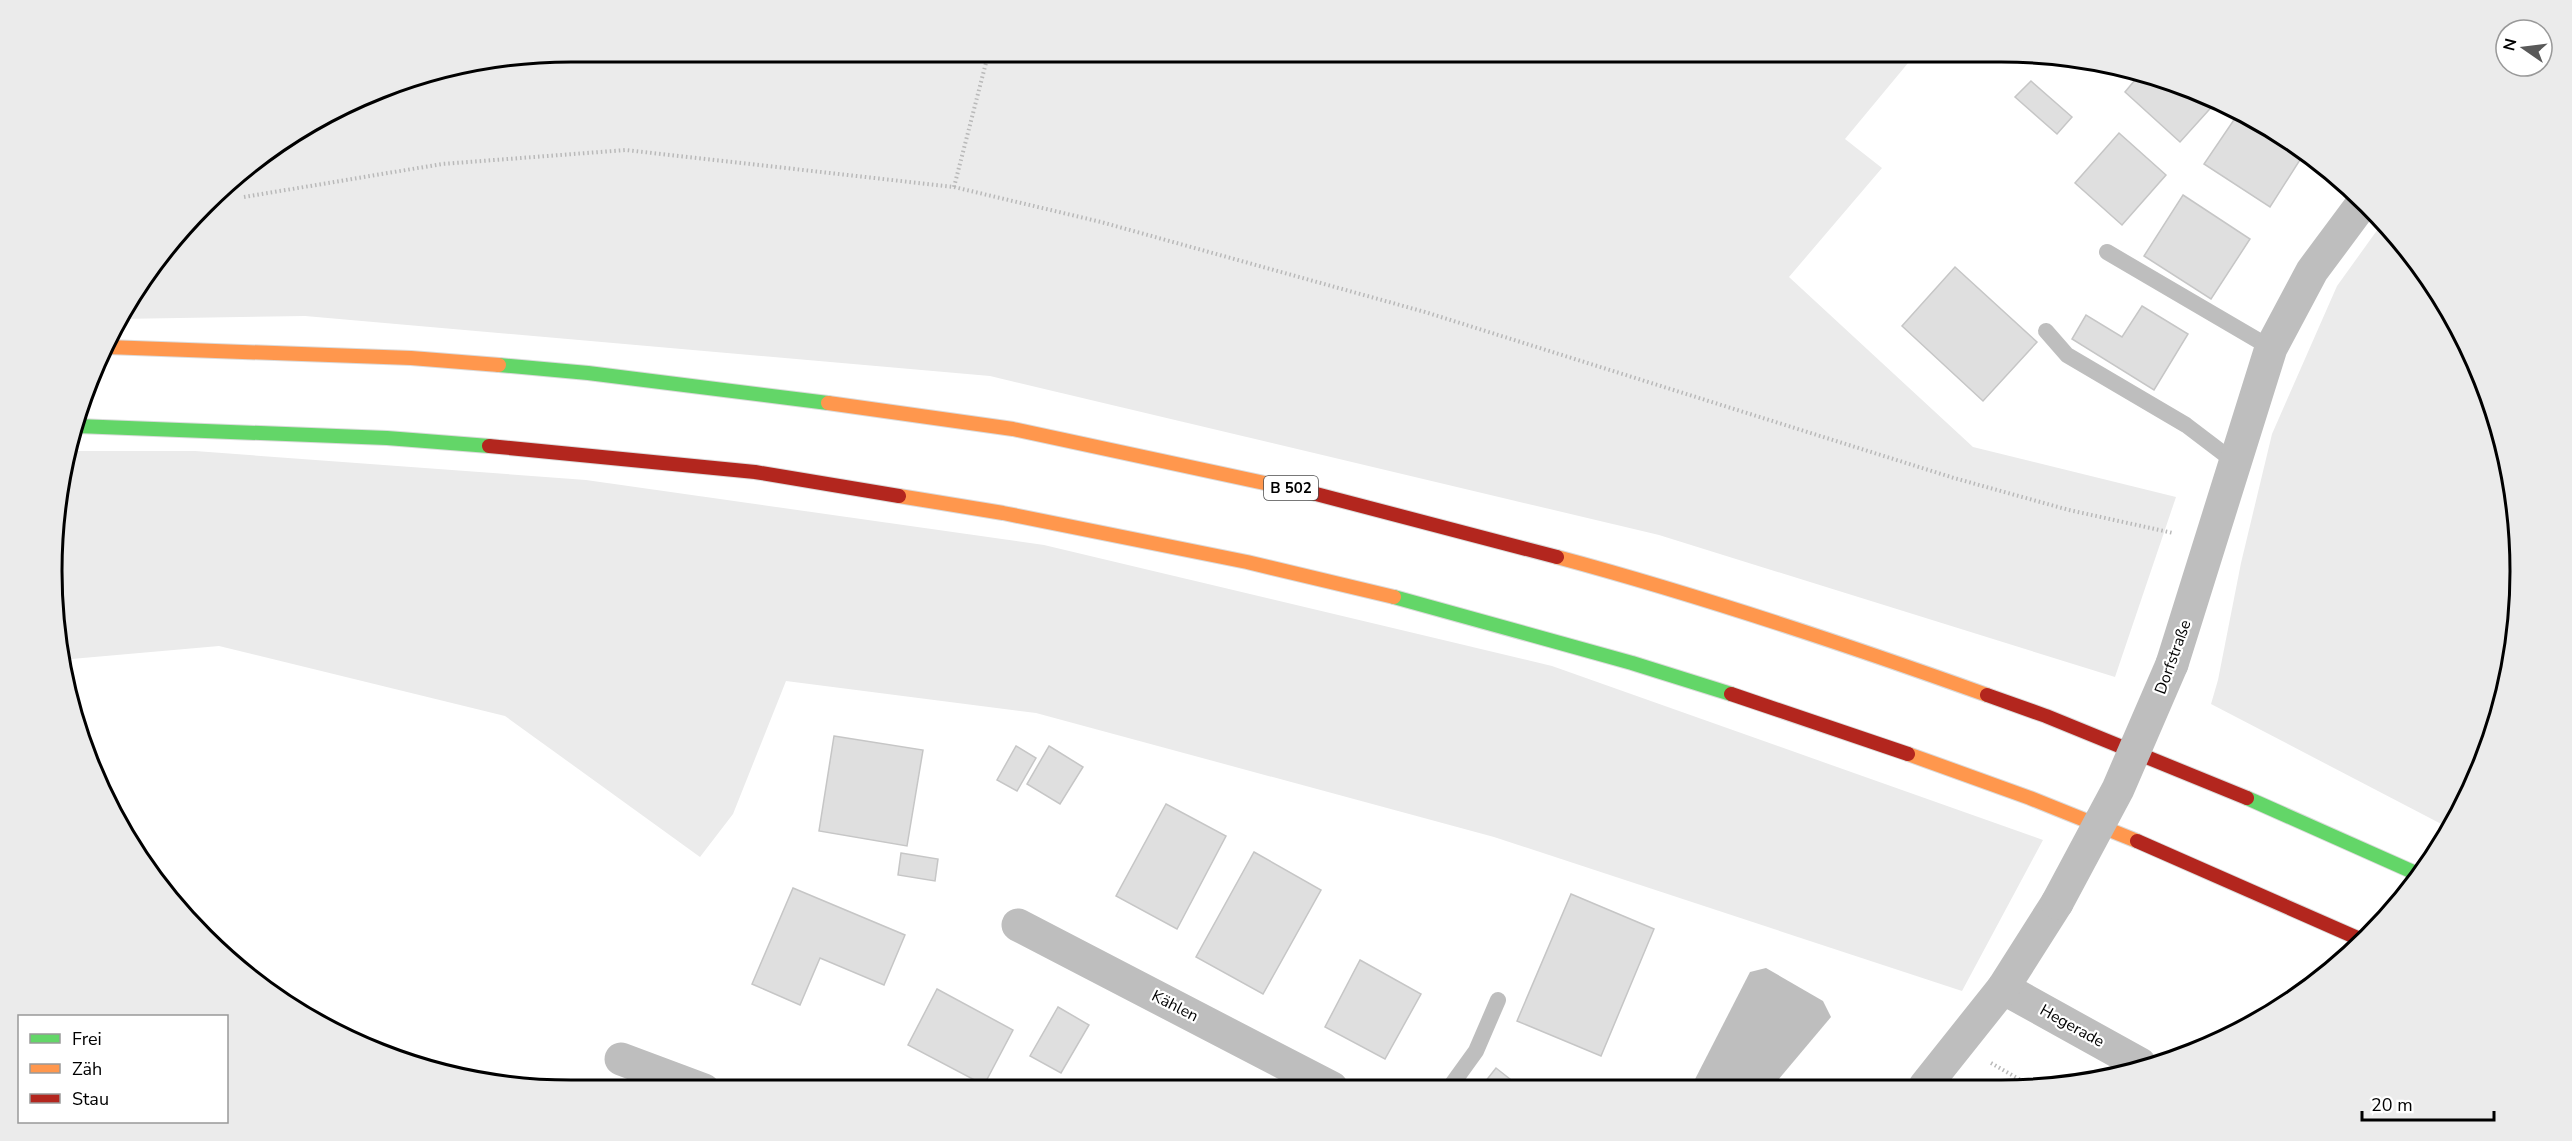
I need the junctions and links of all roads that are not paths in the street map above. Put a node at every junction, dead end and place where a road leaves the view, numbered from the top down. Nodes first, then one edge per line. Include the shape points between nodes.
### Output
1 (2358, 209) edge
2 (2107, 252) dead end
3 (2046, 331) dead end
4 (113, 347) edge
5 (2271, 348) junction
6 (83, 426) edge
7 (2236, 463) junction
8 (2412, 871) edge
9 (1018, 925) dead end
10 (2354, 937) edge
11 (2003, 988) junction
12 (1498, 1000) dead end
13 (621, 1059) dead end
14 (2135, 1061) edge
15 (677, 1080) edge
16 (1317, 1080) edge
17 (1455, 1080) edge
18 (1930, 1080) edge

1 - 5 street, Dorfstraße via 2312,271
2 - 5 lane
3 - 7 lane via 2067,354 2186,425
4 - 8 highway, B 502 via 411,358 588,373 1013,429 1267,482 1650,582 1874,654 2202,778
5 - 7 street, Dorfstraße
6 - 10 highway via 387,438 755,472 1003,513 1247,562 1388,595 1610,656 1787,711 2041,803 2174,856
7 - 11 street, Dorfstraße, bridge via 2172,664 2118,789 2057,903
9 - 16 street, Kählen
11 - 14 street, Hegerade
11 - 18 street, Dorfstraße
12 - 17 lane via 1476,1051
13 - 15 street

